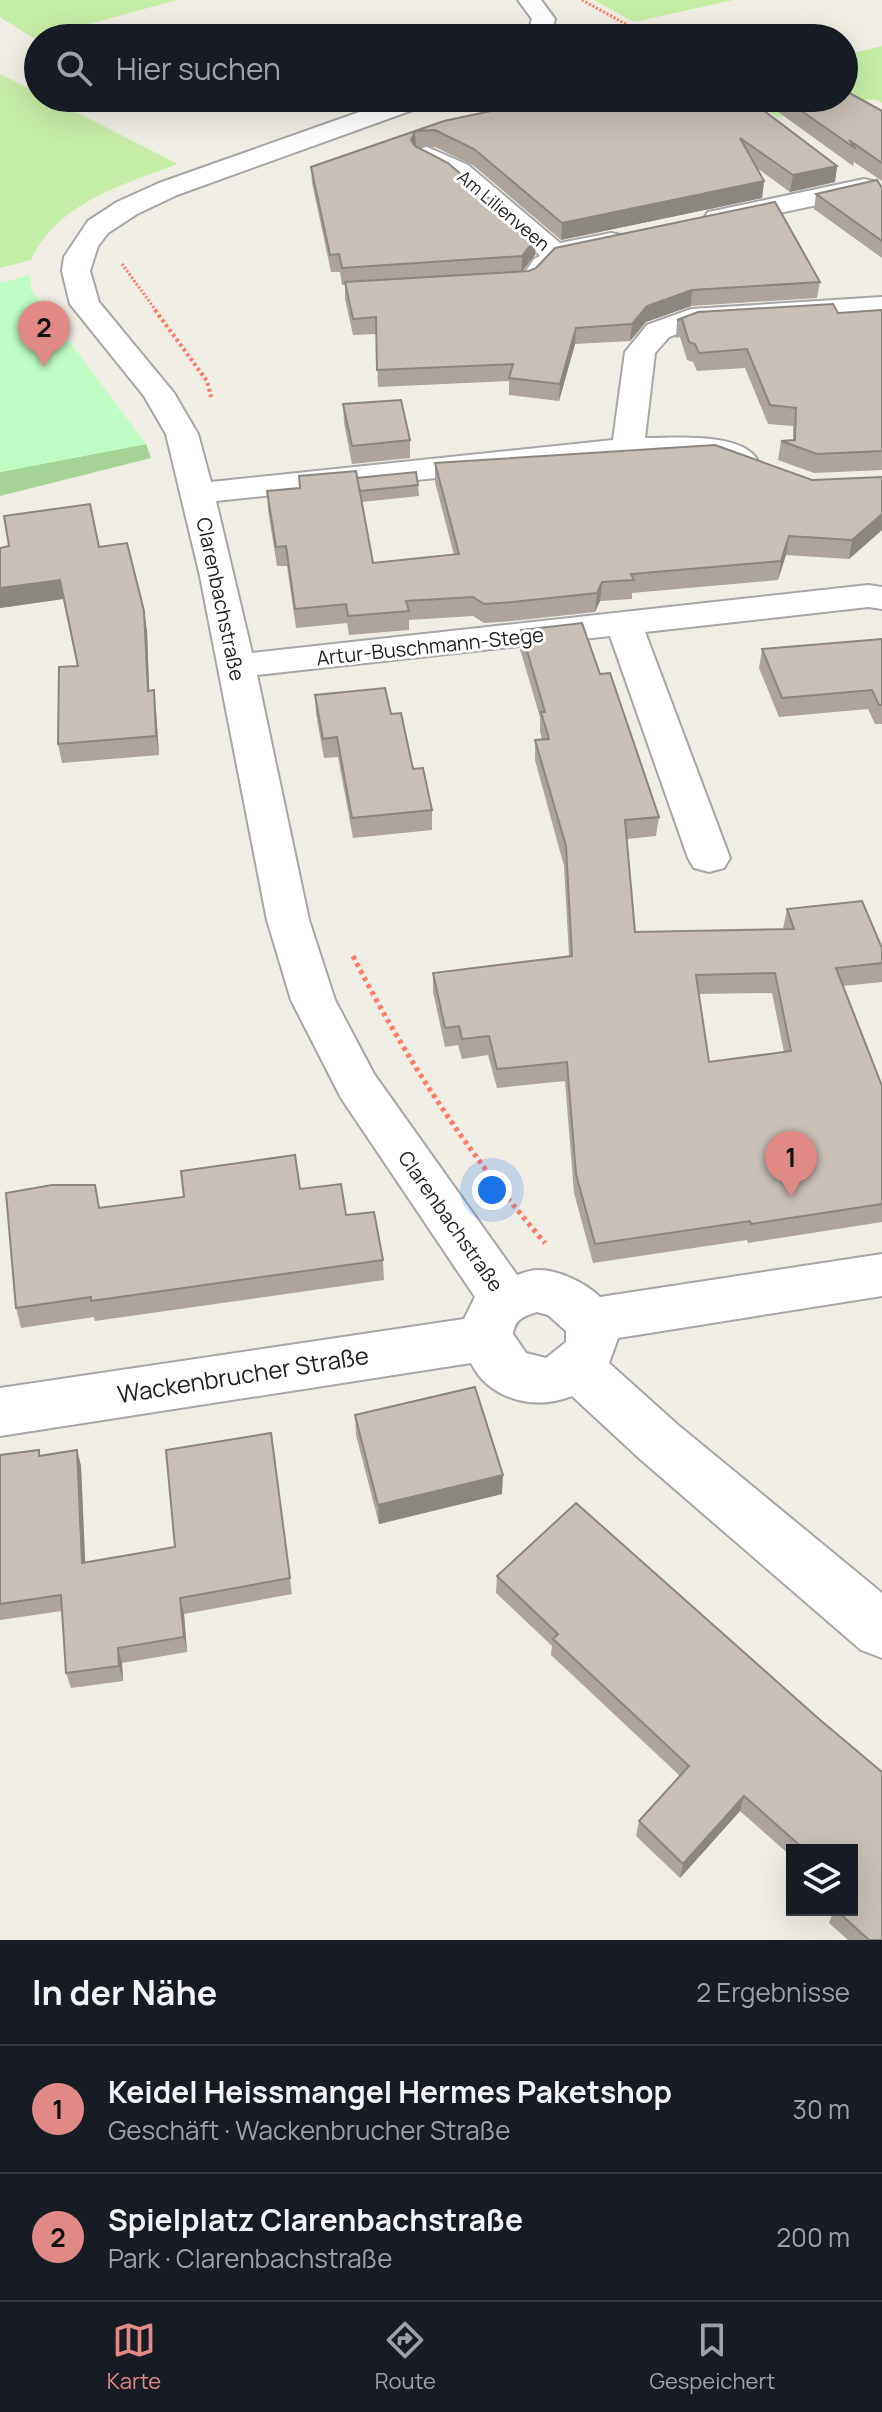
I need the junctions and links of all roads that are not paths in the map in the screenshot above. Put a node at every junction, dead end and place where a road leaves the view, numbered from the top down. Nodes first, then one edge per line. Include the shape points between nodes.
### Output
1 (529, 0) edge
2 (542, 24) edge
3 (384, 112) edge
4 (427, 155) edge
5 (839, 170) dead end
6 (876, 190) edge
7 (693, 223) edge
8 (631, 236) edge
9 (554, 253) junction
10 (497, 282) edge
11 (882, 306) edge
12 (628, 448) junction
13 (766, 469) edge
14 (198, 493) junction
15 (882, 598) edge
16 (624, 625) junction
17 (236, 666) junction
18 (709, 858) dead end
19 (882, 1275) edge
20 (496, 1319) junction
21 (583, 1344) junction
22 (0, 1412) edge
23 (882, 1630) edge

1 - 2 street
3 - 14 street, Clarenbachstraße via 127,208 98,227 78,257 76,271 85,304 158,393 182,434
4 - 9 street, Am Lilienveen via 459,171
5 - 6 street
6 - 7 street
8 - 9 street, Am Lilienveen
9 - 10 lane via 539,262 528,280
11 - 12 street via 691,318 658,331 640,352
12 - 13 street via 707,447
12 - 14 street
14 - 17 street, Clarenbachstraße
15 - 16 street, Artur-Buschmann-Stege
16 - 17 street, Artur-Buschmann-Stege
16 - 18 street
17 - 20 street, Clarenbachstraße via 288,920 313,1000 357,1085 468,1249
19 - 21 street
20 - 21 street, Clarenbachstraße via 521,1292 553,1293 580,1308
20 - 21 street, Clarenbachstraße via 491,1353 501,1365 531,1380 565,1376
20 - 22 street, Wackenbrucher Straße via 403,1349
21 - 23 street, Clarenbachstraße via 671,1452

